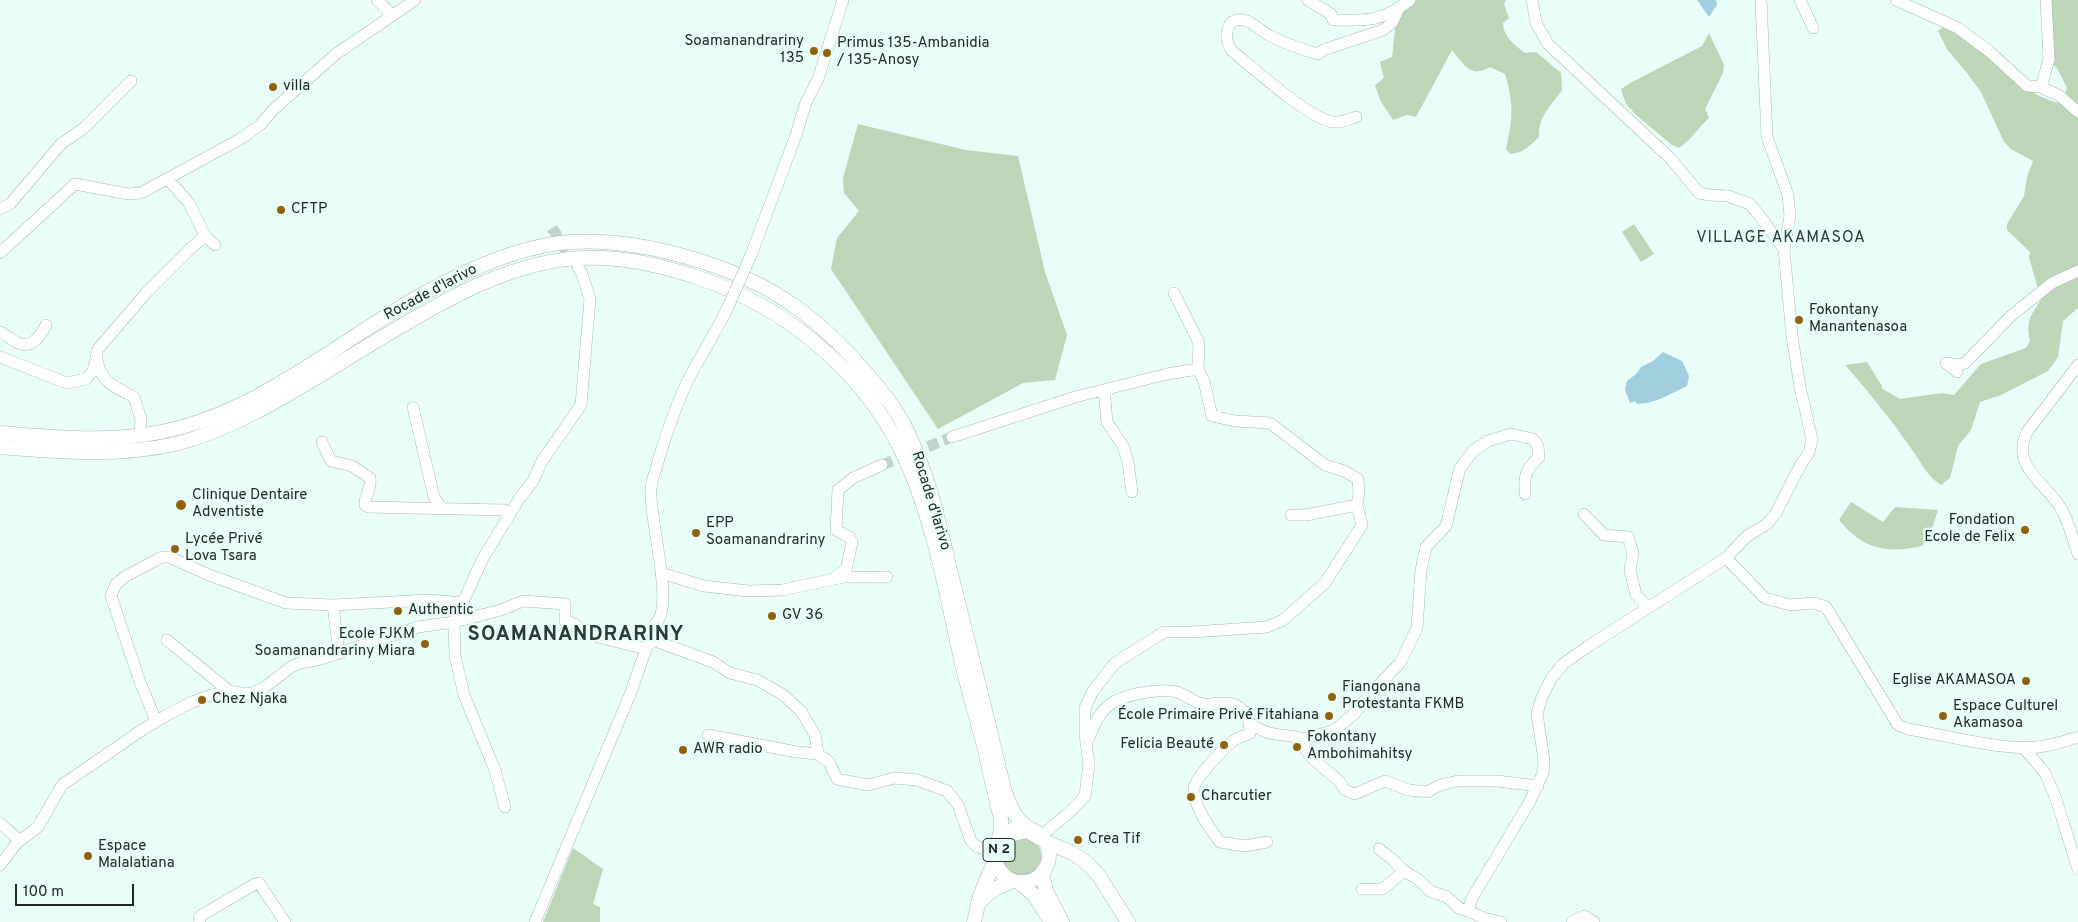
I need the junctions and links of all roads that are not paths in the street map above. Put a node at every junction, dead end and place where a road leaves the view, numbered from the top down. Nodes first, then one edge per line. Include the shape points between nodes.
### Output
1 (377, 0) edge
2 (415, 0) edge
3 (843, 0) edge
4 (1308, 0) edge
5 (1410, 0) edge
6 (1532, 0) edge
7 (1761, 0) edge
8 (1800, 0) edge
9 (1896, 0) edge
10 (2046, 0) edge
11 (1400, 8) junction
12 (392, 15) junction
13 (1813, 28) dead end
14 (131, 81) dead end
15 (2041, 87) junction
16 (2078, 112) edge
17 (1356, 117) dead end
18 (168, 179) junction
19 (0, 209) edge
20 (206, 236) junction
21 (215, 245) dead end
22 (1784, 249) junction
23 (0, 253) edge
24 (578, 268) tunnel mouth
25 (2078, 271) edge
26 (1174, 293) dead end
27 (46, 326) dead end
28 (0, 332) edge
29 (96, 356) junction
30 (0, 357) edge
31 (2078, 365) edge
32 (1198, 369) junction
33 (1957, 372) dead end
34 (1104, 390) junction
35 (413, 408) dead end
36 (0, 433) edge
37 (140, 434) junction
38 (952, 437) tunnel mouth
39 (322, 442) dead end
40 (0, 447) edge
41 (882, 465) tunnel mouth
42 (1132, 492) dead end
43 (1525, 494) dead end
44 (1356, 505) junction
45 (441, 507) junction
46 (1291, 514) dead end
47 (1584, 514) dead end
48 (508, 519) junction
49 (2078, 554) edge
50 (1726, 558) junction
51 (661, 573) junction
52 (887, 577) dead end
53 (829, 580) junction
54 (462, 603) junction
55 (334, 605) junction
56 (1648, 607) junction
57 (454, 622) junction
58 (167, 640) dead end
59 (650, 644) junction
60 (339, 653) junction
61 (229, 692) junction
62 (156, 721) junction
63 (1250, 724) junction
64 (708, 735) dead end
65 (2078, 737) edge
66 (1304, 740) junction
67 (1086, 744) junction
68 (2023, 747) junction
69 (818, 754) junction
70 (1538, 786) junction
71 (505, 807) dead end
72 (0, 824) edge
73 (1039, 836) junction
74 (20, 841) junction
75 (1267, 842) dead end
76 (1379, 849) dead end
77 (996, 851) junction
78 (1082, 860) junction
79 (0, 865) edge
80 (2078, 869) edge
81 (1045, 870) junction
82 (1404, 871) junction
83 (1016, 882) junction
84 (1362, 888) dead end
85 (978, 904) junction
86 (1468, 911) junction
87 (200, 922) edge
88 (285, 922) edge
89 (535, 922) edge
90 (974, 922) edge
91 (1051, 922) edge
92 (1062, 922) edge
93 (1128, 922) edge
94 (1501, 922) edge
95 (1572, 922) edge
96 (1594, 922) edge

1 - 12 street
2 - 12 street
3 - 51 street, bridge via 818,80 806,102 751,255 717,331 688,380 673,416 651,488
4 - 11 street via 1331,14 1333,20 1366,21
5 - 11 street
6 - 22 street via 1536,23 1548,44 1671,159 1699,193 1728,196 1750,204
7 - 22 street via 1767,137 1788,194 1790,216
8 - 13 street
9 - 15 street via 1958,28 2027,86
10 - 15 street via 2049,59
11 - 17 street via 1392,24 1384,30 1318,54 1285,44 1245,20 1236,21 1225,34 1231,50 1304,108 1331,122
12 - 18 street via 329,60 260,125
14 - 19 street via 84,128 61,144 10,204
15 - 16 street via 2060,96
18 - 20 street via 189,203
18 - 23 street via 141,193 128,194 75,184
20 - 21 street
20 - 29 street via 147,292 98,349
22 - 50 street via 1792,336 1812,439 1809,452 1776,513
24 - 48 street via 590,298 582,405 542,461
25 - 33 street via 2052,282 2012,315 1965,363 1946,363
26 - 32 street via 1199,343
27 - 28 street via 40,337 30,343 18,344
29 - 30 street via 93,371 86,379 67,383
29 - 37 street via 99,372 109,383 134,398 141,419
31 - 49 street via 2021,444 2025,464 2062,510
32 - 34 street
32 - 44 street via 1212,416 1270,423 1325,465 1358,479
34 - 38 street
34 - 42 street via 1107,422 1123,446
35 - 45 street via 434,496
36 - 37 main road, Rocade d'Iarivo via 71,438
37 - 73 main road, Rocade d'Iarivo via 193,423 230,409 276,385 444,283 539,246 569,242 630,244 725,270 793,305 820,326 883,392 906,428 925,474 938,519 1004,789 1020,823
39 - 45 street via 331,461 352,466 370,478 365,501 368,507
40 - 77 main road, Rocade d'Iarivo via 90,453 176,443 200,436 276,402 458,294 538,262 563,258 617,258 653,263 710,282 777,314 822,349 867,397 900,447 917,488 940,567 1001,819
41 - 53 street via 853,478 838,490 836,530 852,542 846,570
43 - 66 street via 1524,476 1539,457 1538,446 1533,440 1511,434 1488,441 1474,450 1460,468 1446,526 1426,546 1417,628 1400,663 1355,713 1335,730
44 - 46 street via 1306,515
44 - 67 street via 1362,524 1324,583 1284,620 1267,627 1164,632 1115,663 1093,691 1085,708
45 - 48 street via 504,510
47 - 56 street via 1604,535 1628,537 1633,553 1630,570 1636,595
48 - 54 street via 482,560
50 - 56 street
50 - 68 street via 1765,598 1790,605 1814,603 1826,607 1898,725
51 - 53 street via 704,586 748,591 782,590
51 - 59 street via 663,609
52 - 53 street
54 - 55 street via 430,600
54 - 57 street
55 - 60 street
55 - 62 street via 275,600 170,557 162,557 126,576 116,584 111,596
56 - 70 street via 1563,664 1551,679 1537,714 1544,760
57 - 59 street via 523,601 560,603 565,604 565,621 574,623 578,632
57 - 60 street via 418,627
57 - 71 street via 455,656 464,695 495,770
58 - 61 street
59 - 69 street via 713,662 730,673 757,680 782,694 801,711 815,735
59 - 89 street
60 - 61 street via 291,667 275,681 253,693
61 - 62 street via 199,700
62 - 74 street via 62,785 44,819
63 - 66 street via 1262,732
63 - 67 street via 1245,711 1234,704 1201,704 1175,692 1150,691 1121,698 1108,705 1098,717
63 - 75 street via 1250,733 1234,740 1195,783 1195,795 1207,826 1220,842 1245,846
64 - 69 street
65 - 68 street via 2043,747
66 - 70 street via 1313,759 1340,781 1345,790 1355,794 1386,781 1409,790 1427,792 1458,781
67 - 73 street via 1089,764 1085,796
68 - 80 street via 2045,774
69 - 77 street via 828,762 837,779 868,785 894,778 918,780 947,791 958,804 971,841 977,847
70 - 86 street via 1472,898
72 - 74 street
73 - 77 main road, N 2 via 1028,832 1013,834
73 - 77 main road, N 2 via 1012,830
73 - 78 main road, N 2
73 - 81 main road via 1049,850
74 - 79 street
76 - 82 street
77 - 83 main road, N 2 via 999,870
77 - 85 main road, N 2
78 - 81 main road, N 2 via 1063,859
78 - 93 main road, N 2 via 1099,876
81 - 83 main road, N 2 via 1032,881
81 - 92 main road via 1046,891
82 - 84 street via 1383,889
82 - 86 street via 1430,891
83 - 85 main road, N 2 via 996,887
83 - 91 main road via 1034,895
85 - 90 main road, N 2
86 - 94 street
87 - 88 street via 202,915 259,883
95 - 96 street via 1584,916

